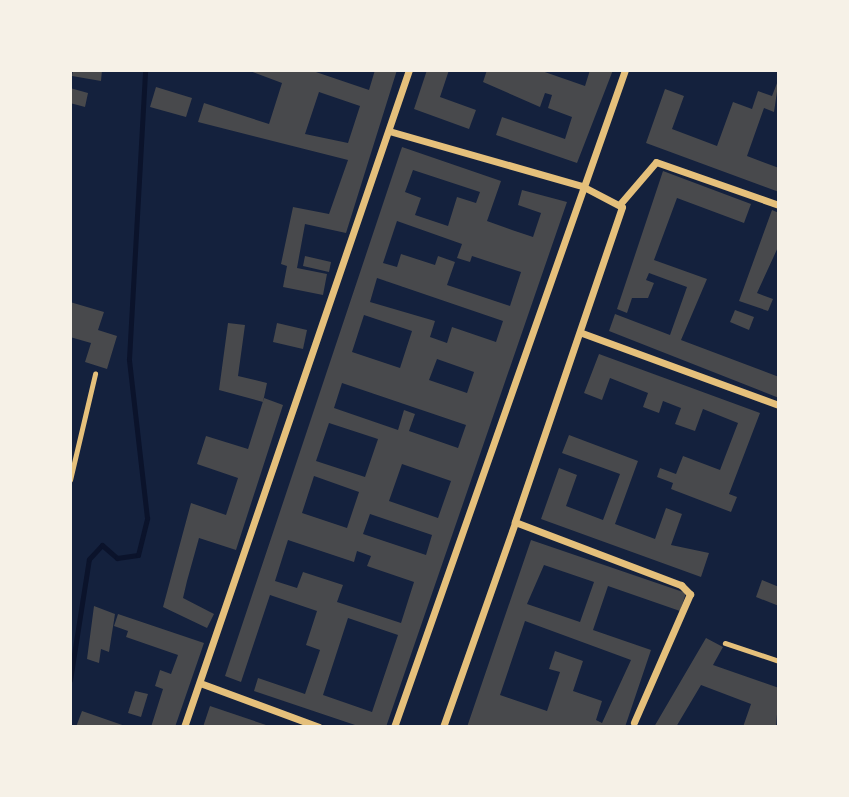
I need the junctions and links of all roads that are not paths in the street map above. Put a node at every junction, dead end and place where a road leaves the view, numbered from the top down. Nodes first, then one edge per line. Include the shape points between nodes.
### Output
1 (409, 70) edge
2 (625, 70) edge
3 (389, 131) junction
4 (582, 186) junction
5 (621, 204) junction
6 (779, 205) edge
7 (582, 333) junction
8 (95, 374) dead end
9 (779, 405) edge
10 (70, 480) edge
11 (515, 522) junction
12 (725, 643) dead end
13 (779, 661) edge
14 (200, 683) junction
15 (634, 722) dead end
16 (184, 727) edge
17 (319, 727) edge
18 (394, 727) edge
19 (443, 727) edge

1 - 3 street
2 - 4 street
3 - 4 street
3 - 14 street
4 - 5 street
4 - 18 street
5 - 6 street via 646,167 656,162
5 - 7 street via 623,220
7 - 9 street
7 - 11 street
8 - 10 lane
11 - 15 street via 690,594
11 - 19 street
12 - 13 lane
14 - 16 street
14 - 17 street

